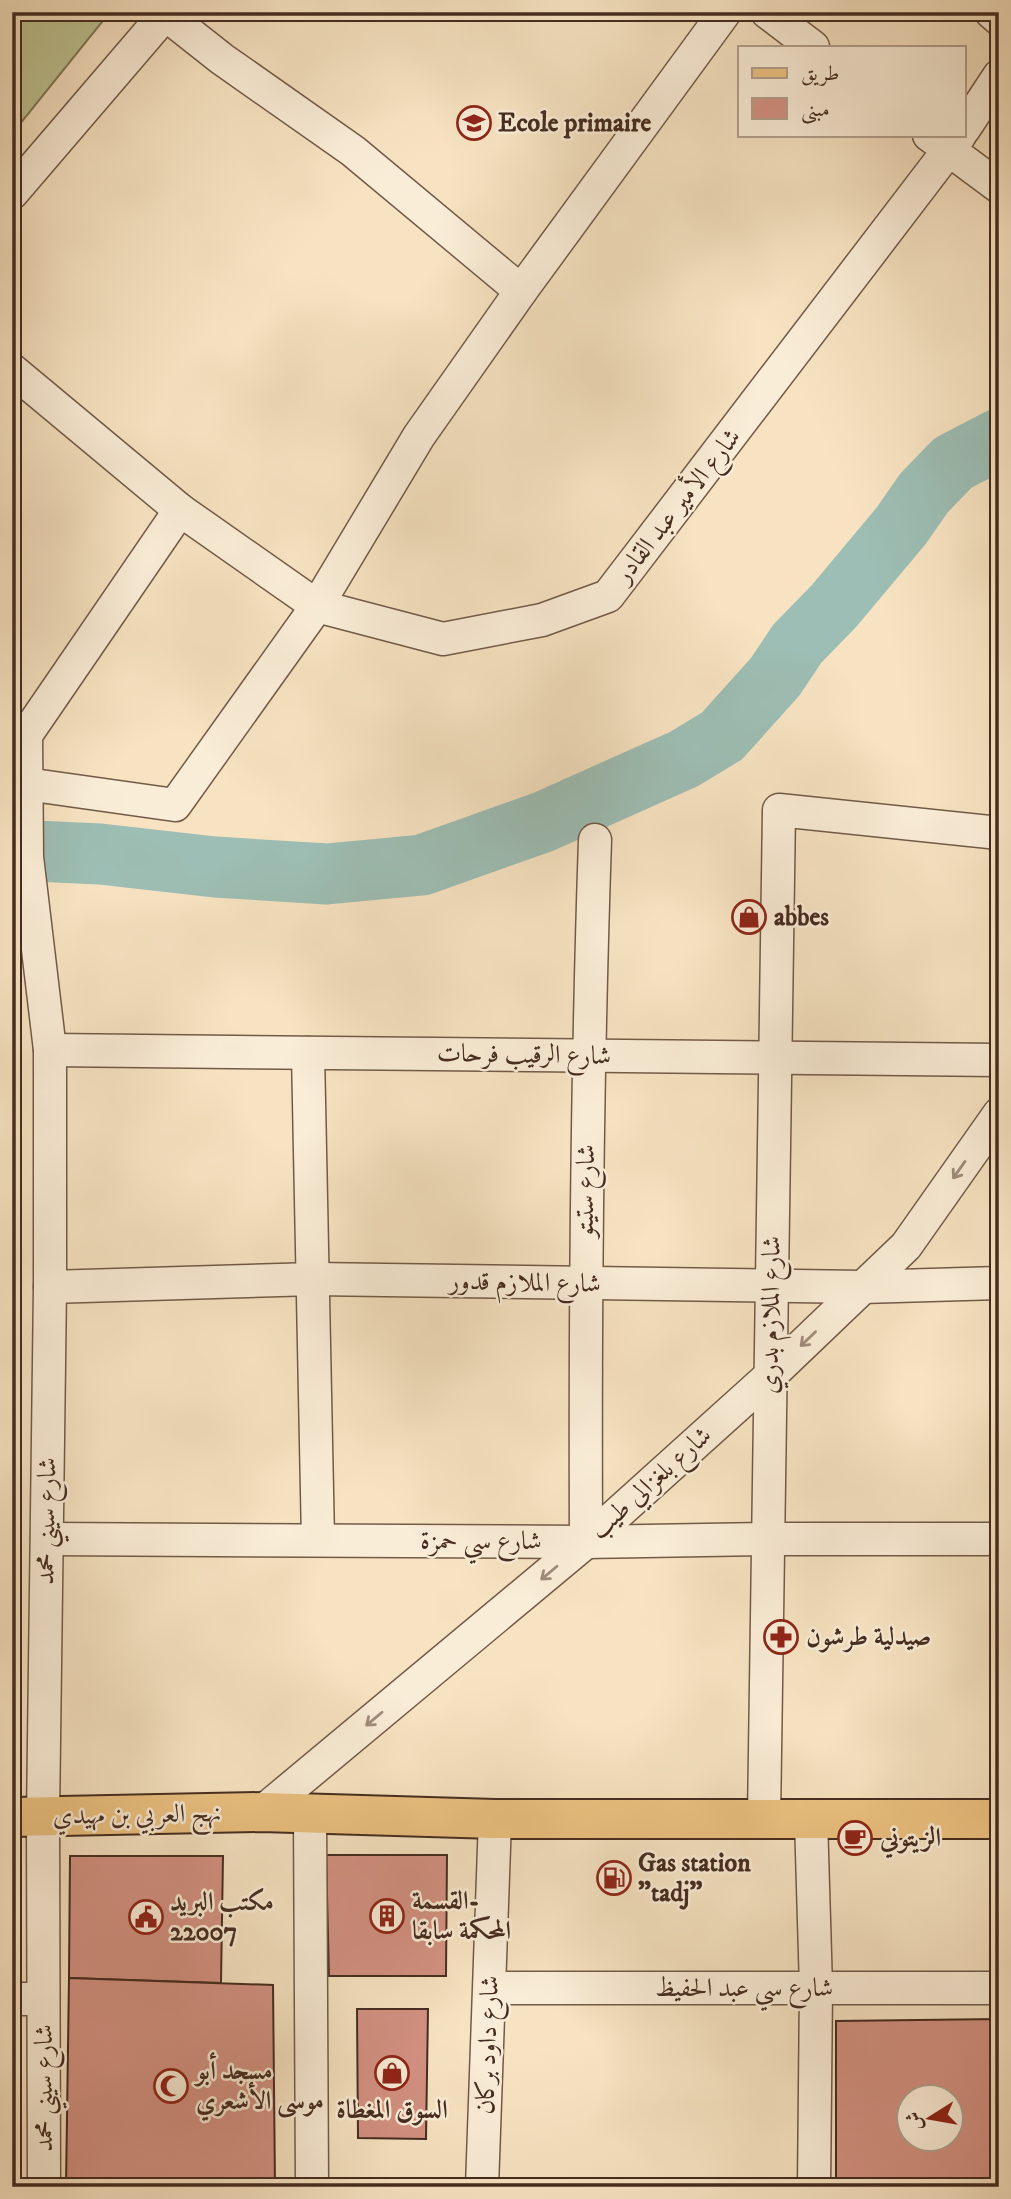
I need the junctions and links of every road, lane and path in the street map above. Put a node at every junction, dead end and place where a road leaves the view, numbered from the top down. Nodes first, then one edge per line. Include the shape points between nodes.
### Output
1 (725, 12) edge
2 (767, 12) edge
3 (991, 12) edge
4 (166, 13) edge
5 (999, 19) edge
6 (812, 46) edge
7 (999, 76) edge
8 (965, 119) edge
9 (951, 137) edge
10 (999, 187) edge
11 (12, 193) edge
12 (521, 291) junction
13 (12, 370) edge
14 (180, 509) junction
15 (317, 606) junction
16 (19, 782) edge
17 (999, 834) edge
18 (595, 840) dead end
19 (50, 1050) junction
20 (308, 1053) junction
21 (588, 1056) junction
22 (775, 1058) junction
23 (999, 1060) edge
24 (999, 1114) edge
25 (314, 1279) junction
26 (999, 1283) edge
27 (585, 1284) junction
28 (772, 1286) junction
29 (50, 1287) junction
30 (862, 1287) junction
31 (770, 1376) junction
32 (47, 1539) junction
33 (768, 1539) junction
34 (999, 1539) edge
35 (318, 1540) junction
36 (586, 1542) junction
37 (262, 1812) junction
38 (310, 1814) junction
39 (28, 1817) edge
40 (495, 1819) junction
41 (764, 1819) junction
42 (811, 1819) junction
43 (999, 1819) edge
44 (490, 1988) junction
45 (816, 1988) junction
46 (999, 1988) edge
47 (12, 1999) edge
48 (43, 1999) junction
49 (44, 2187) edge
50 (312, 2187) edge
51 (482, 2187) edge
52 (814, 2187) edge

1 - 12 street
2 - 6 street
3 - 5 street
4 - 11 street
4 - 12 street via 222,59 354,151
7 - 8 street, شارع الأمير عبد القادر
9 - 10 street
9 - 15 street, شارع الأمير عبد القادر via 608,596 542,620 443,639
12 - 15 street via 419,436
13 - 14 street, شارع الأمير عبد القادر
14 - 15 street, شارع الأمير عبد القادر
14 - 16 street, شارع سيني محمد via 26,735
15 - 16 street via 175,805
16 - 19 street, شارع سيني محمد
17 - 22 street, شارع الملازم بدري via 779,810
18 - 21 street, شارع ستيتو
19 - 20 street, شارع الرقيب فرحات
19 - 29 street, شارع سيني محمد
20 - 21 street, شارع الرقيب فرحات
20 - 25 street
21 - 22 street, شارع الرقيب فرحات
21 - 27 street, شارع ستيتو
22 - 23 street, شارع الرقيب فرحات
22 - 28 street, شارع الملازم بدري
24 -> 30 street, شارع بلغزالي طيب via 905,1246
25 - 27 street, شارع الملازم قدور
25 - 29 street, شارع الملازم قدور
25 - 35 street
26 - 30 street, شارع الملازم قدور
27 - 28 street, شارع الملازم قدور
27 - 36 street, شارع ستيتو
28 - 30 street, شارع الملازم قدور
28 - 31 street, شارع الملازم بدري
29 - 32 street, شارع سيني محمد
30 -> 31 street, شارع بلغزالي طيب
31 - 33 street, شارع الملازم بدري
31 - 36 street, شارع بلغزالي طيب
32 - 35 street, شارع سي حمزة
32 - 39 street, شارع سيني محمد
33 - 34 street, شارع سي حمزة
33 - 36 street, شارع سي حمزة
33 - 41 street, شارع الملازم بدري
35 - 36 street, شارع سي حمزة
36 -> 37 street, شارع بلغزالي طيب
37 - 38 main road, نهج العربي بن مهيدي
37 - 39 main road, نهج العربي بن مهيدي
38 - 40 main road, نهج العربي بن مهيدي
38 - 50 street
39 - 48 street, شارع سيني محمد
40 - 41 main road, نهج العربي بن مهيدي
40 - 44 street, شارع داود بركان
41 - 42 main road, نهج العربي بن مهيدي
42 - 43 main road, نهج العربي بن مهيدي
42 - 45 street
44 - 45 street, شارع سي عبد الحفيظ
44 - 51 street, شارع داود بركان
45 - 46 street, شارع سي عبد الحفيظ
45 - 52 street
47 - 48 street
48 - 49 street, شارع سيني محمد

